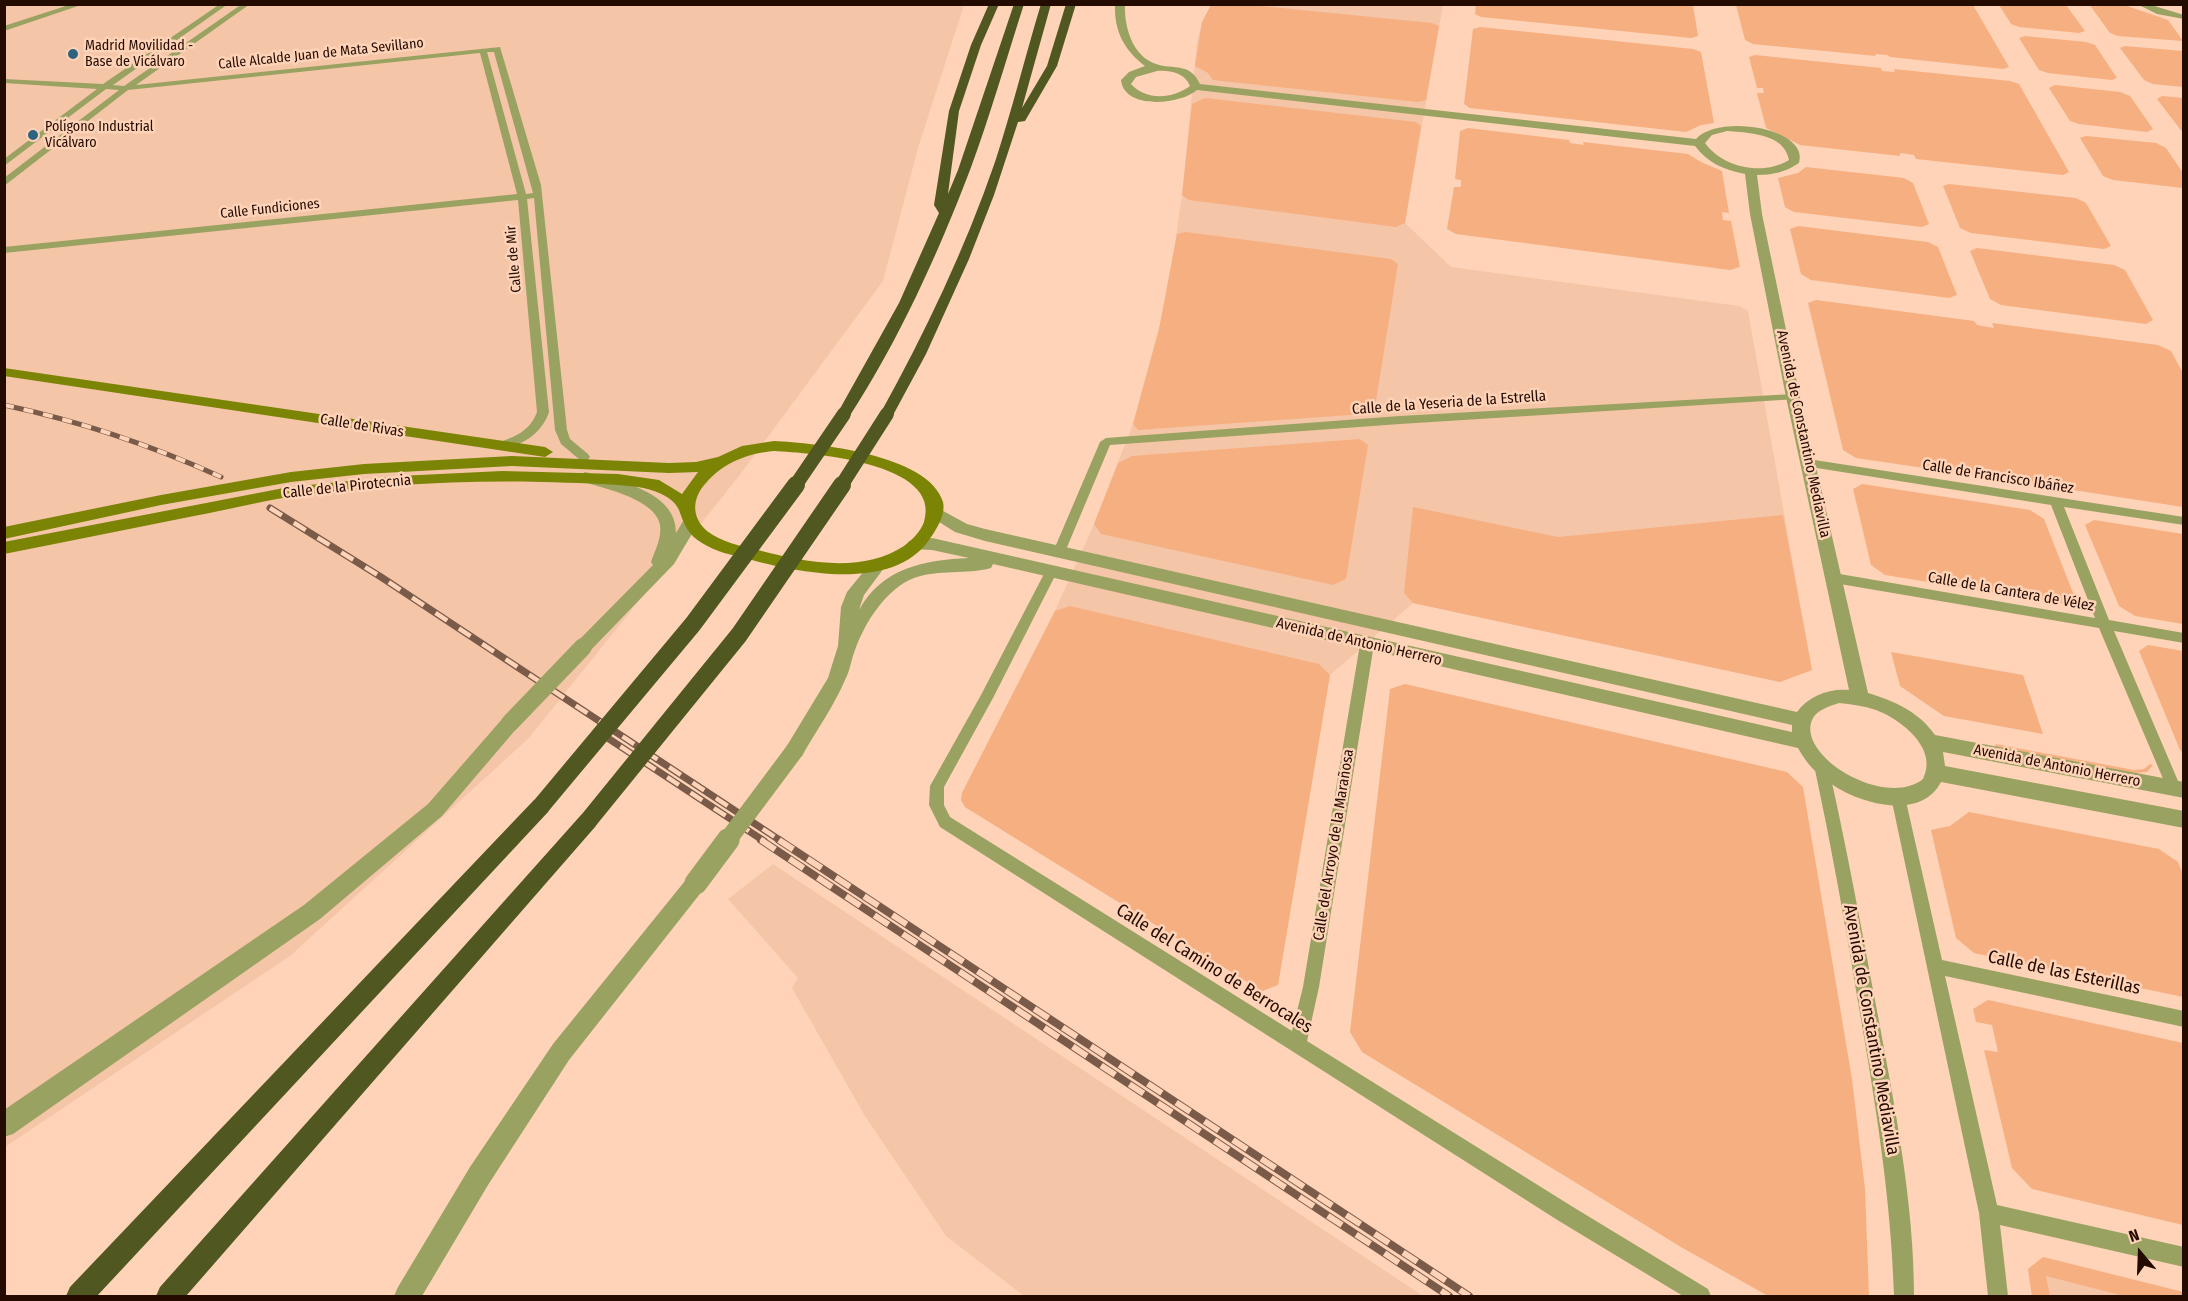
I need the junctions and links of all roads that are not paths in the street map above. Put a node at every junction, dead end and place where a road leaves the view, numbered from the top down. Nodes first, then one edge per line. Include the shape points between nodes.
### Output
1 (81, 4) edge
2 (225, 4) edge
3 (247, 4) edge
4 (987, 4) edge
5 (994, 4) edge
6 (1019, 4) edge
7 (1046, 4) edge
8 (1071, 4) edge
9 (1078, 4) edge
10 (1120, 4) edge
11 (2140, 4) edge
12 (2184, 17) edge
13 (4, 29) edge
14 (1065, 29) junction
15 (976, 45) junction
16 (496, 49) joint
17 (483, 51) junction
18 (1137, 57) junction
19 (1155, 68) junction
20 (1139, 71) junction
21 (4, 81) edge
22 (1195, 87) junction
23 (103, 88) junction
24 (126, 88) junction
25 (1010, 131) junction
26 (1700, 142) junction
27 (4, 164) edge
28 (1750, 170) junction
29 (4, 183) edge
30 (538, 195) junction
31 (522, 196) junction
32 (944, 215) junction
33 (4, 250) edge
34 (4, 372) edge
35 (1794, 397) junction
36 (501, 446) junction
37 (584, 457) junction
38 (720, 462) junction
39 (1808, 463) junction
40 (599, 465) junction
41 (585, 477) junction
42 (2056, 501) junction
43 (934, 511) junction
44 (689, 514) junction
45 (2184, 521) edge
46 (4, 532) edge
47 (915, 545) junction
48 (4, 548) edge
49 (1059, 552) junction
50 (879, 564) junction
51 (1019, 565) junction
52 (1051, 572) junction
53 (651, 576) junction
54 (1834, 578) junction
55 (2104, 624) junction
56 (2184, 638) edge
57 (1367, 644) junction
58 (847, 646) junction
59 (1860, 697) junction
60 (1801, 720) junction
61 (1804, 742) junction
62 (1930, 742) junction
63 (1821, 765) junction
64 (1937, 773) junction
65 (2179, 789) edge
66 (1898, 797) junction
67 (2184, 820) edge
68 (1936, 966) junction
69 (2184, 1019) edge
70 (1297, 1044) junction
71 (48, 1096) junction
72 (4, 1111) edge
73 (4, 1125) edge
74 (1989, 1213) junction
75 (2184, 1257) edge
76 (79, 1296) edge
77 (169, 1296) edge
78 (407, 1296) edge
79 (1701, 1296) edge
80 (1904, 1296) edge
81 (1998, 1296) edge

1 - 13 street
2 - 23 street
3 - 24 street
4 - 15 highway
5 - 15 highway
6 - 32 highway via 964,170
7 - 25 highway
8 - 14 highway
9 - 14 highway
10 - 18 street via 1122,30
11 - 12 street
14 - 25 highway via 1052,66
15 - 32 highway via 954,111 940,205
16 - 17 street, Calle Alcalde Juan de Mata Sevillano
16 - 30 street, Calle de Mir
17 - 24 street, Calle Alcalde Juan de Mata Sevillano
17 - 31 street, Calle de Mir
18 - 19 street
18 - 20 street
19 - 20 street
19 - 22 street via 1189,75
20 - 22 street via 1128,77 1126,84 1132,92 1145,97 1174,98
21 - 23 street, Calle Alcalde Juan de Mata Sevillano
22 - 26 street
23 - 24 street, Calle Alcalde Juan de Mata Sevillano
23 - 27 street
24 - 29 street
25 - 77 highway, bridge via 980,217 919,358 829,506 739,636 588,821
26 - 28 street via 1709,156
26 - 28 street via 1716,130 1755,131 1782,141 1795,154 1795,161 1780,170
28 - 35 street, Avenida de Constantino Mediavilla
30 - 31 street, Calle Fundiciones
30 - 37 street, Calle de Mir via 561,430 565,441
31 - 33 street, Calle Fundiciones
31 - 36 street, Calle de Mir via 543,412 534,431
32 - 76 highway, bridge via 906,303 844,414 782,506 693,624 541,806
34 - 36 main road, Calle de Rivas
35 - 39 street, Avenida de Constantino Mediavilla
35 - 49 street, Calle de la Yeseria de la Estrella via 1106,442
36 - 37 main road, Calle de Rivas
37 - 40 main road, Calle de Rivas
38 - 40 main road, Calle de Rivas via 669,468
38 - 43 main road via 740,452 774,446 877,460 923,484 932,496
38 - 44 main road via 694,485
39 - 42 street, Calle de Francisco Ibáñez
39 - 54 street, Avenida de Constantino Mediavilla
40 - 46 main road, Calle de la Pirotecnia via 512,461 353,470 291,477
41 - 44 main road, Calle de la Pirotecnia via 652,484 665,489
41 - 48 main road, Calle de la Pirotecnia via 438,479 289,492
41 - 53 street via 645,496 664,515 667,540
42 - 45 street, Calle de Francisco Ibáñez
42 - 55 street
43 - 47 main road via 933,523
43 - 49 street, Avenida de Antonio Herrero via 961,528
44 - 50 main road, Calle de la Pirotecnia via 700,534 720,545 769,559 850,570
44 - 53 street via 668,560
47 - 50 main road, Calle de la Pirotecnia via 901,556
47 - 51 street, Avenida de Antonio Herrero via 932,544
49 - 60 street, Avenida de Antonio Herrero
50 - 58 street via 856,592 850,607
51 - 52 street, Avenida de Antonio Herrero
51 - 58 street via 957,564 921,569 898,579 878,594
52 - 57 street, Avenida de Antonio Herrero
52 - 70 street, Calle del Camino de Berrocales via 937,786 934,796 939,814 951,826
53 - 71 street, bridge via 510,723 435,810 312,912
54 - 55 street, Calle de la Cantera de Vélez
54 - 59 street, Avenida de Constantino Mediavilla
55 - 56 street, Calle de la Cantera de Vélez
55 - 65 street
57 - 61 street, Avenida de Antonio Herrero
57 - 70 street, Calle del Arroyo de la Marañosa via 1311,987
58 - 78 street, bridge via 837,679 795,750 696,883 561,1052 479,1176
59 - 60 street via 1821,699 1808,708
59 - 62 street via 1900,714
60 - 61 street
61 - 63 street
62 - 64 street via 1937,759
62 - 65 street, Avenida de Antonio Herrero
63 - 66 street via 1864,791
63 - 80 street, Avenida de Constantino Mediavilla via 1887,1114 1899,1194
64 - 66 street via 1930,785 1916,794
64 - 67 street, Avenida de Antonio Herrero
66 - 68 street
68 - 69 street, Calle de las Esterillas
68 - 74 street
70 - 79 street, Calle del Camino de Berrocales
71 - 72 street
71 - 73 street
74 - 75 street
74 - 81 street

